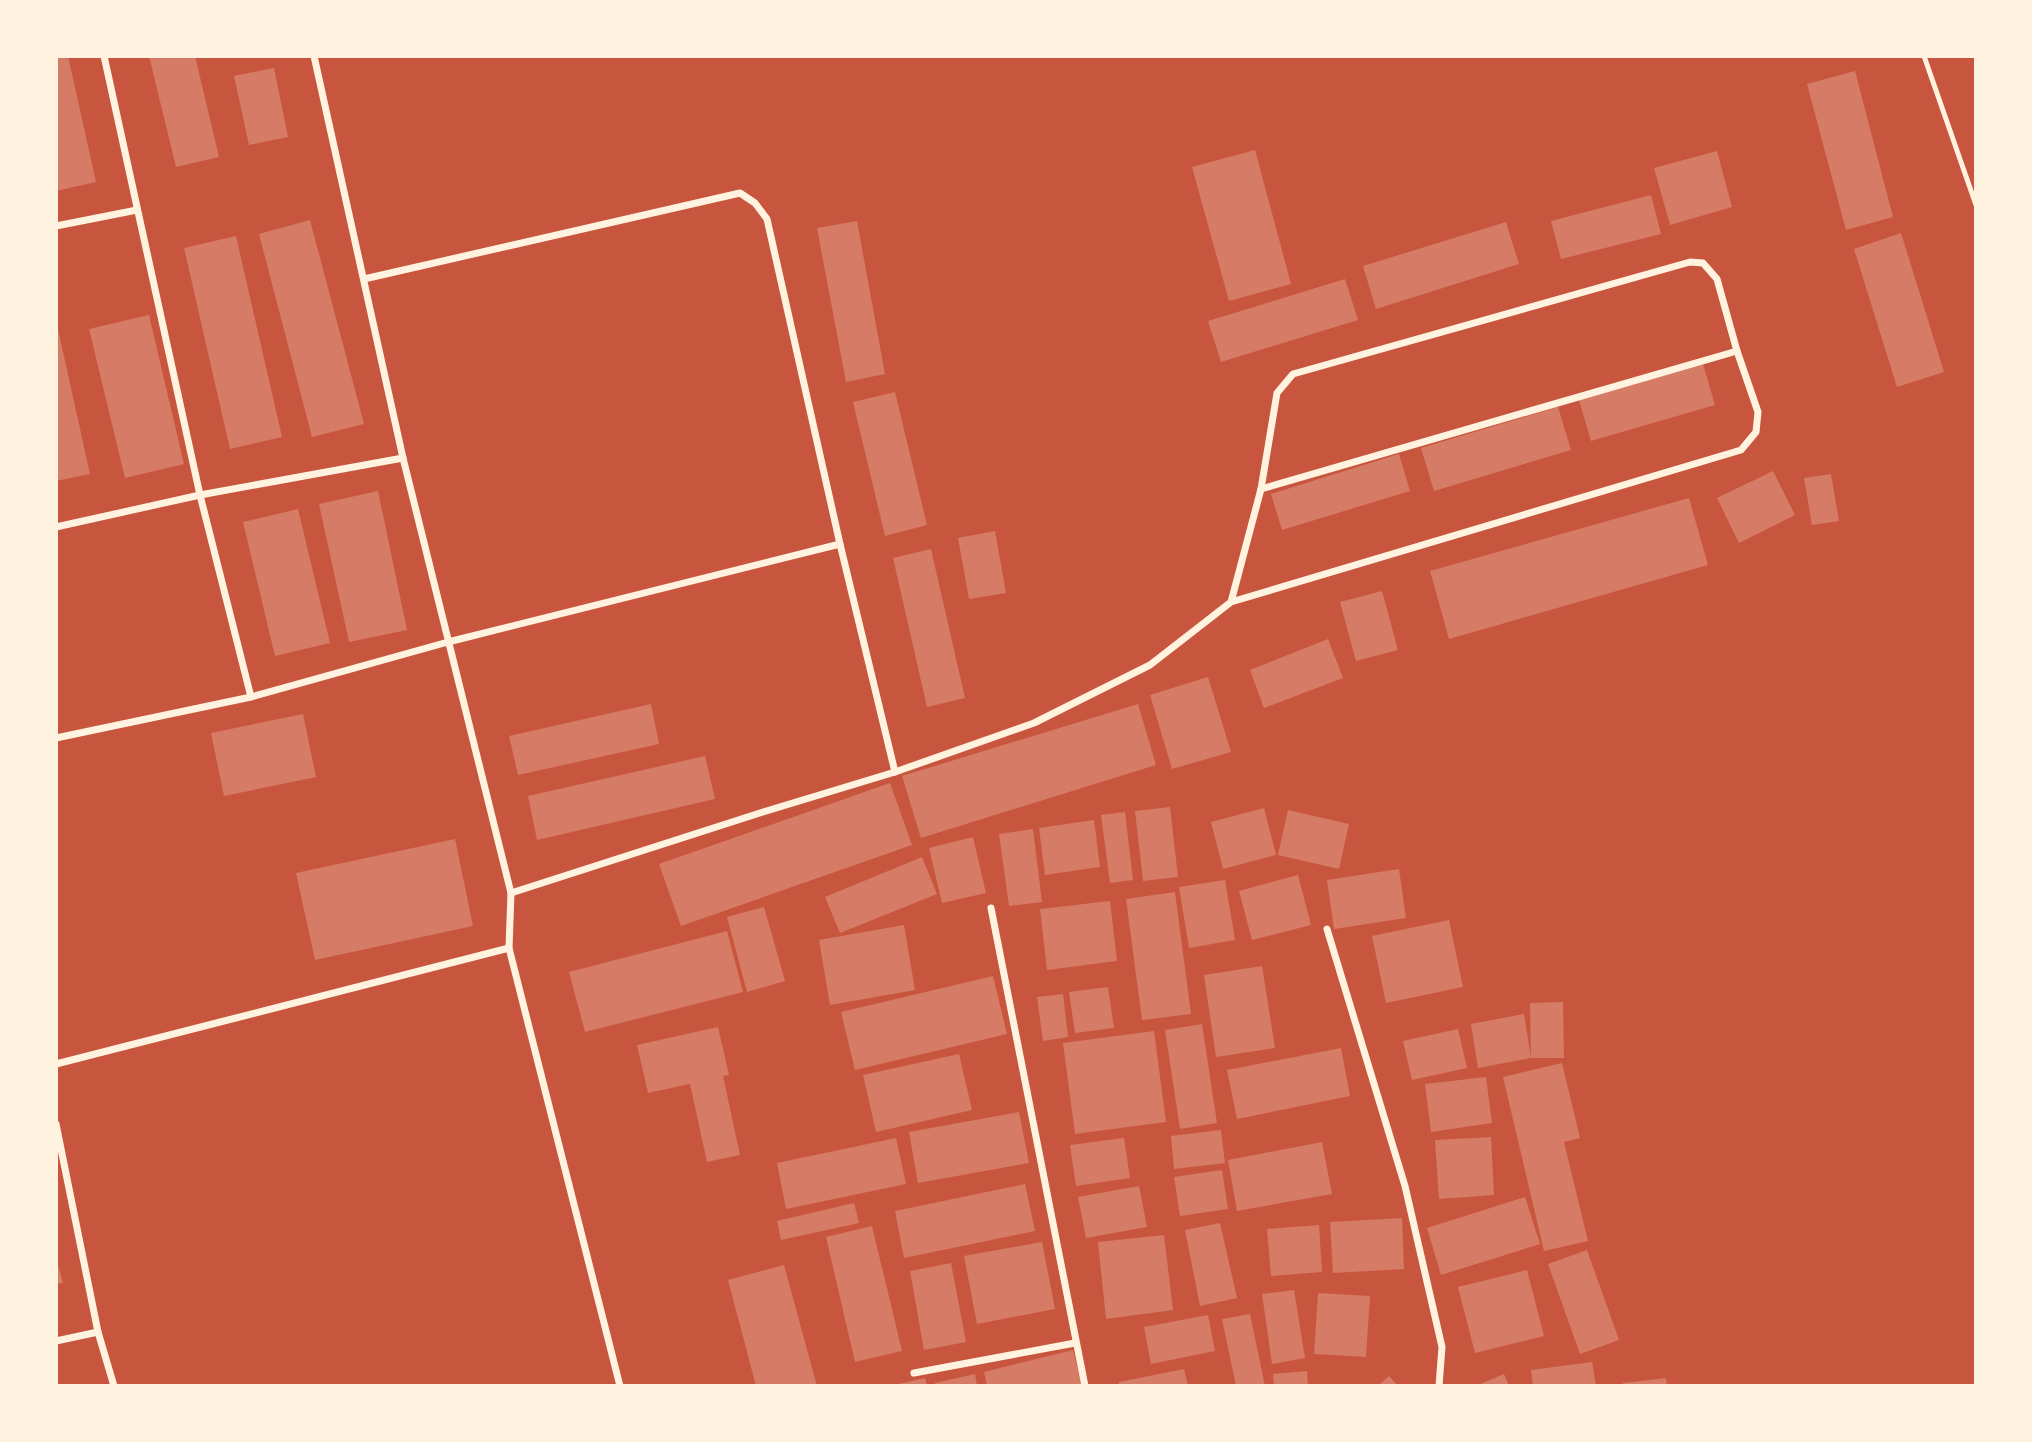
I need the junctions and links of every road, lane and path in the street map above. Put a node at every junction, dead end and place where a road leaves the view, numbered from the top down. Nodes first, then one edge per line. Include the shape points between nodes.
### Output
1 (104, 56) edge
2 (314, 56) edge
3 (1924, 56) edge
4 (1976, 205) edge
5 (137, 210) junction
6 (56, 226) edge
7 (364, 279) junction
8 (1737, 351) junction
9 (402, 458) junction
10 (1261, 489) junction
11 (200, 495) junction
12 (56, 527) edge
13 (839, 544) junction
14 (1231, 602) junction
15 (449, 642) junction
16 (251, 698) junction
17 (56, 738) edge
18 (895, 772) junction
19 (511, 893) junction
20 (990, 908) dead end
21 (1328, 929) dead end
22 (509, 948) junction
23 (56, 1064) edge
24 (56, 1124) edge
25 (98, 1332) junction
26 (56, 1341) edge
27 (1075, 1343) junction
28 (914, 1373) dead end
29 (114, 1386) edge
30 (620, 1386) edge
31 (1085, 1386) edge
32 (1439, 1386) edge

1 - 5 street
2 - 7 street
3 - 4 lane
5 - 6 street
5 - 11 street
7 - 9 street
7 - 13 street via 740,193 755,203 766,219
8 - 10 street
8 - 10 street via 1717,279 1703,263 1690,262 1293,374 1276,393
8 - 14 street via 1758,412 1756,432 1741,450
9 - 11 street
9 - 15 street
10 - 14 street
11 - 12 street
11 - 16 street
13 - 15 street
13 - 18 street
14 - 18 street via 1150,666 1034,723
15 - 16 street
15 - 19 street
16 - 17 street
18 - 19 street
19 - 22 street
20 - 27 street
21 - 32 street via 1405,1186 1442,1347
22 - 23 street
22 - 30 street
24 - 25 street
25 - 26 street
25 - 29 street
27 - 28 street
27 - 31 street

